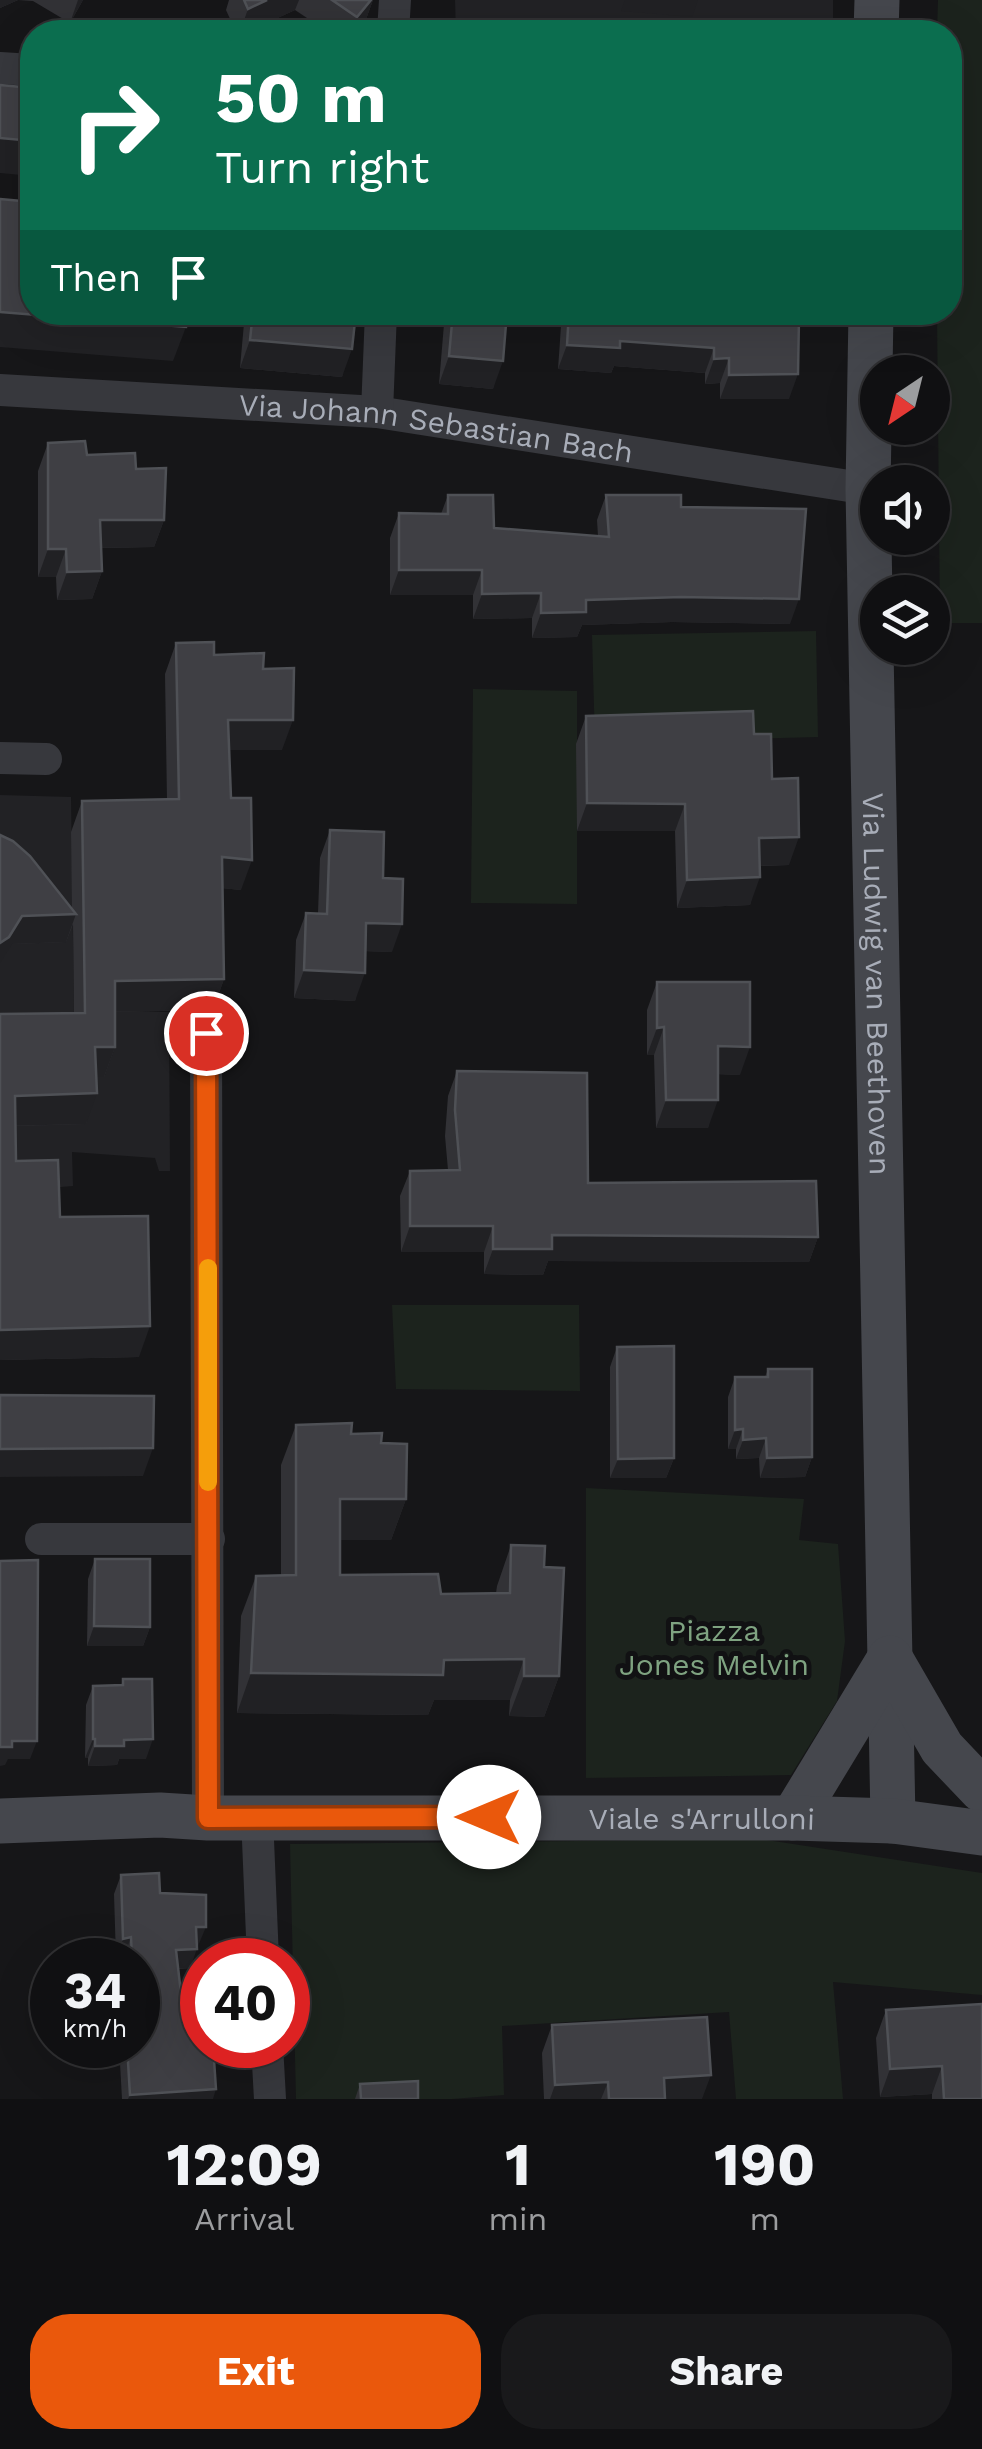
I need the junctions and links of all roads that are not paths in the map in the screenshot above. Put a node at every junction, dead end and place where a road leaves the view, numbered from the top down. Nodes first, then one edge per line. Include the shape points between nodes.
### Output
1 (381, 325) edge
2 (871, 325) edge
3 (0, 390) edge
4 (377, 412) junction
5 (868, 465) edge
6 (860, 487) edge
7 (869, 555) edge
8 (0, 758) edge
9 (46, 760) dead end
10 (206, 1033) dead end
11 (41, 1538) dead end
12 (209, 1538) junction
13 (890, 1658) junction
14 (982, 1790) edge
15 (257, 1816) junction
16 (208, 1818) junction
17 (793, 1818) junction
18 (0, 1821) edge
19 (893, 1821) junction
20 (982, 1832) edge
21 (263, 1938) edge
22 (268, 2068) edge
23 (270, 2099) edge

1 - 4 street
2 - 5 street, Via Ludwig van Beethoven
3 - 4 street, Via Johann Sebastian Bach
4 - 6 street, Via Johann Sebastian Bach
7 - 13 street, Via Ludwig van Beethoven
8 - 9 street
10 - 12 street
11 - 12 street
12 - 16 street
13 - 14 street, Via Ludwig van Beethoven via 942,1748
13 - 17 street
13 - 19 street, Via Ludwig van Beethoven
15 - 16 street, Viale s'Arrulloni
15 - 17 street, Viale s'Arrulloni
15 - 21 street
16 - 18 street, Viale s'Arrulloni
17 - 19 street, Viale s'Arrulloni
19 - 20 street, Viale s'Arrulloni
22 - 23 street

